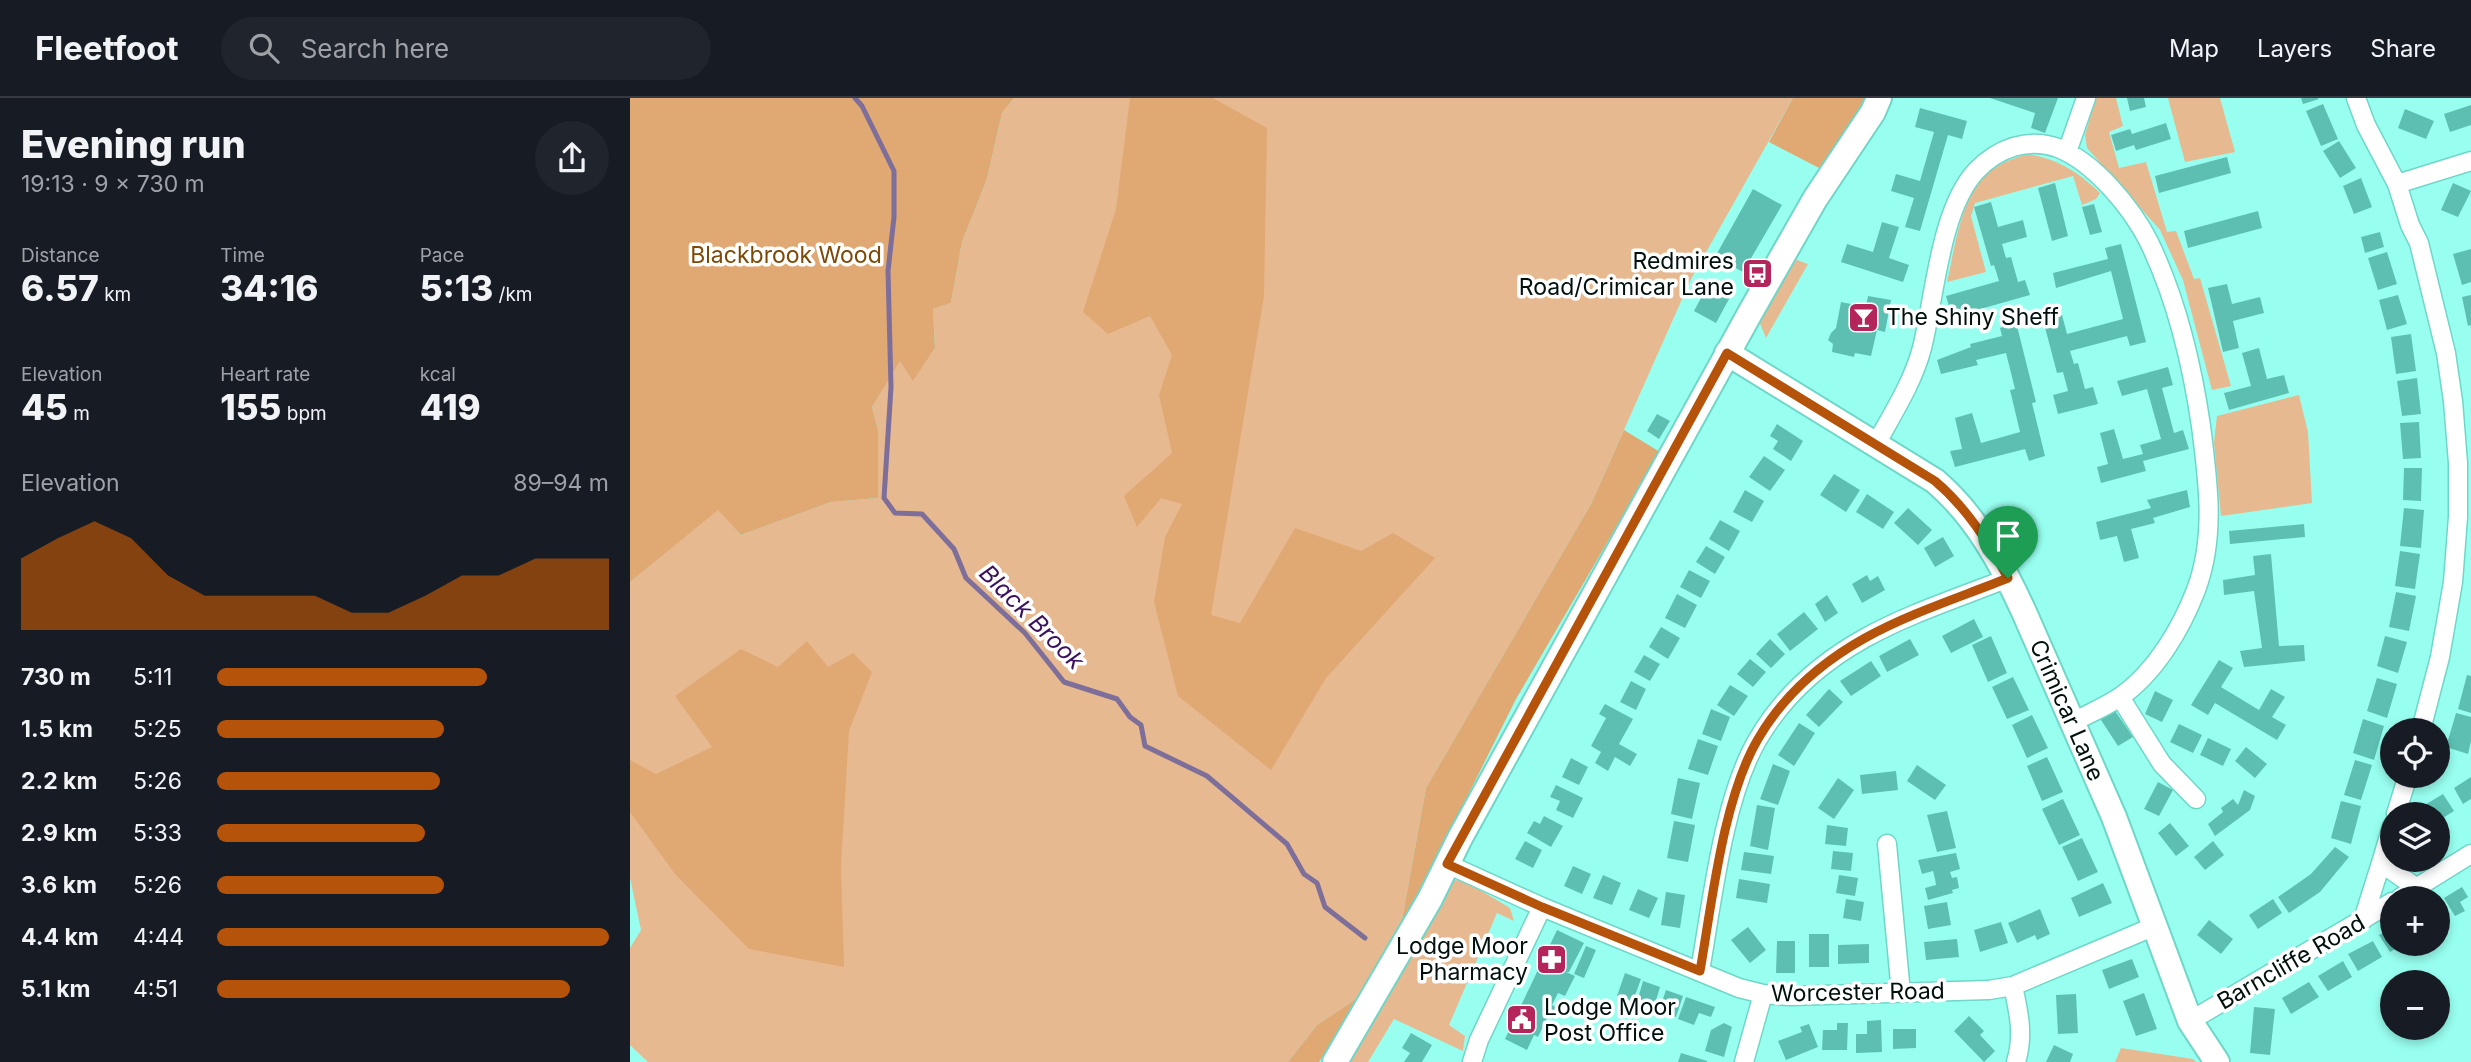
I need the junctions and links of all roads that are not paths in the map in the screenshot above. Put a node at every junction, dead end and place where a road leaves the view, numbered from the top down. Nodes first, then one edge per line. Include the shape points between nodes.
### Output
1 (1879, 98) edge
2 (2086, 98) edge
3 (2356, 98) edge
4 (2067, 152) junction
5 (2471, 161) edge
6 (2397, 184) junction
7 (1727, 353) junction
8 (1876, 444) junction
9 (2008, 578) junction
10 (2120, 697) junction
11 (2424, 718) edge
12 (2073, 722) junction
13 (2196, 799) dead end
14 (1887, 844) dead end
15 (2471, 854) edge
16 (1447, 864) junction
17 (2380, 866) edge
18 (2394, 872) edge
19 (2414, 886) edge
20 (2420, 886) edge
21 (1542, 907) junction
22 (2380, 909) edge
23 (2363, 920) junction
24 (2155, 926) junction
25 (1700, 971) junction
26 (2013, 986) junction
27 (1901, 993) junction
28 (1763, 994) junction
29 (2190, 1021) junction
30 (1335, 1062) edge
31 (1472, 1062) edge
32 (1744, 1062) edge
33 (2016, 1062) edge
34 (2217, 1062) edge

1 - 7 street
2 - 4 street
3 - 6 street
4 - 8 street via 2051,146 2018,145 1986,161 1963,188 1946,235 1915,369
4 - 10 street via 2102,179 2149,241 2169,290 2196,387 2208,475 2207,543 2196,590 2157,662
5 - 6 street
6 - 11 street via 2419,243 2446,353 2458,463 2453,582
7 - 8 street, Crimicar Lane
7 - 16 street
8 - 9 street, Crimicar Lane via 1948,492 1977,526
9 - 12 street, Crimicar Lane
9 - 25 street via 1867,637 1818,669 1773,717 1757,741 1732,806
10 - 12 street
10 - 13 street via 2162,764
12 - 24 street, Crimicar Lane
14 - 27 street
15 - 20 street
16 - 21 street, Worcester Road
16 - 30 street
17 - 23 street
18 - 19 street
21 - 25 street, Worcester Road
21 - 31 street
22 - 23 street, Barncliffe Road
23 - 29 street, Barncliffe Road
24 - 26 street, Worcester Road
24 - 29 street, Crimicar Lane
25 - 28 street, Worcester Road
26 - 27 street, Worcester Road
26 - 33 street via 2021,1021
27 - 28 street, Worcester Road
28 - 32 street
29 - 34 street, Crimicar Lane

